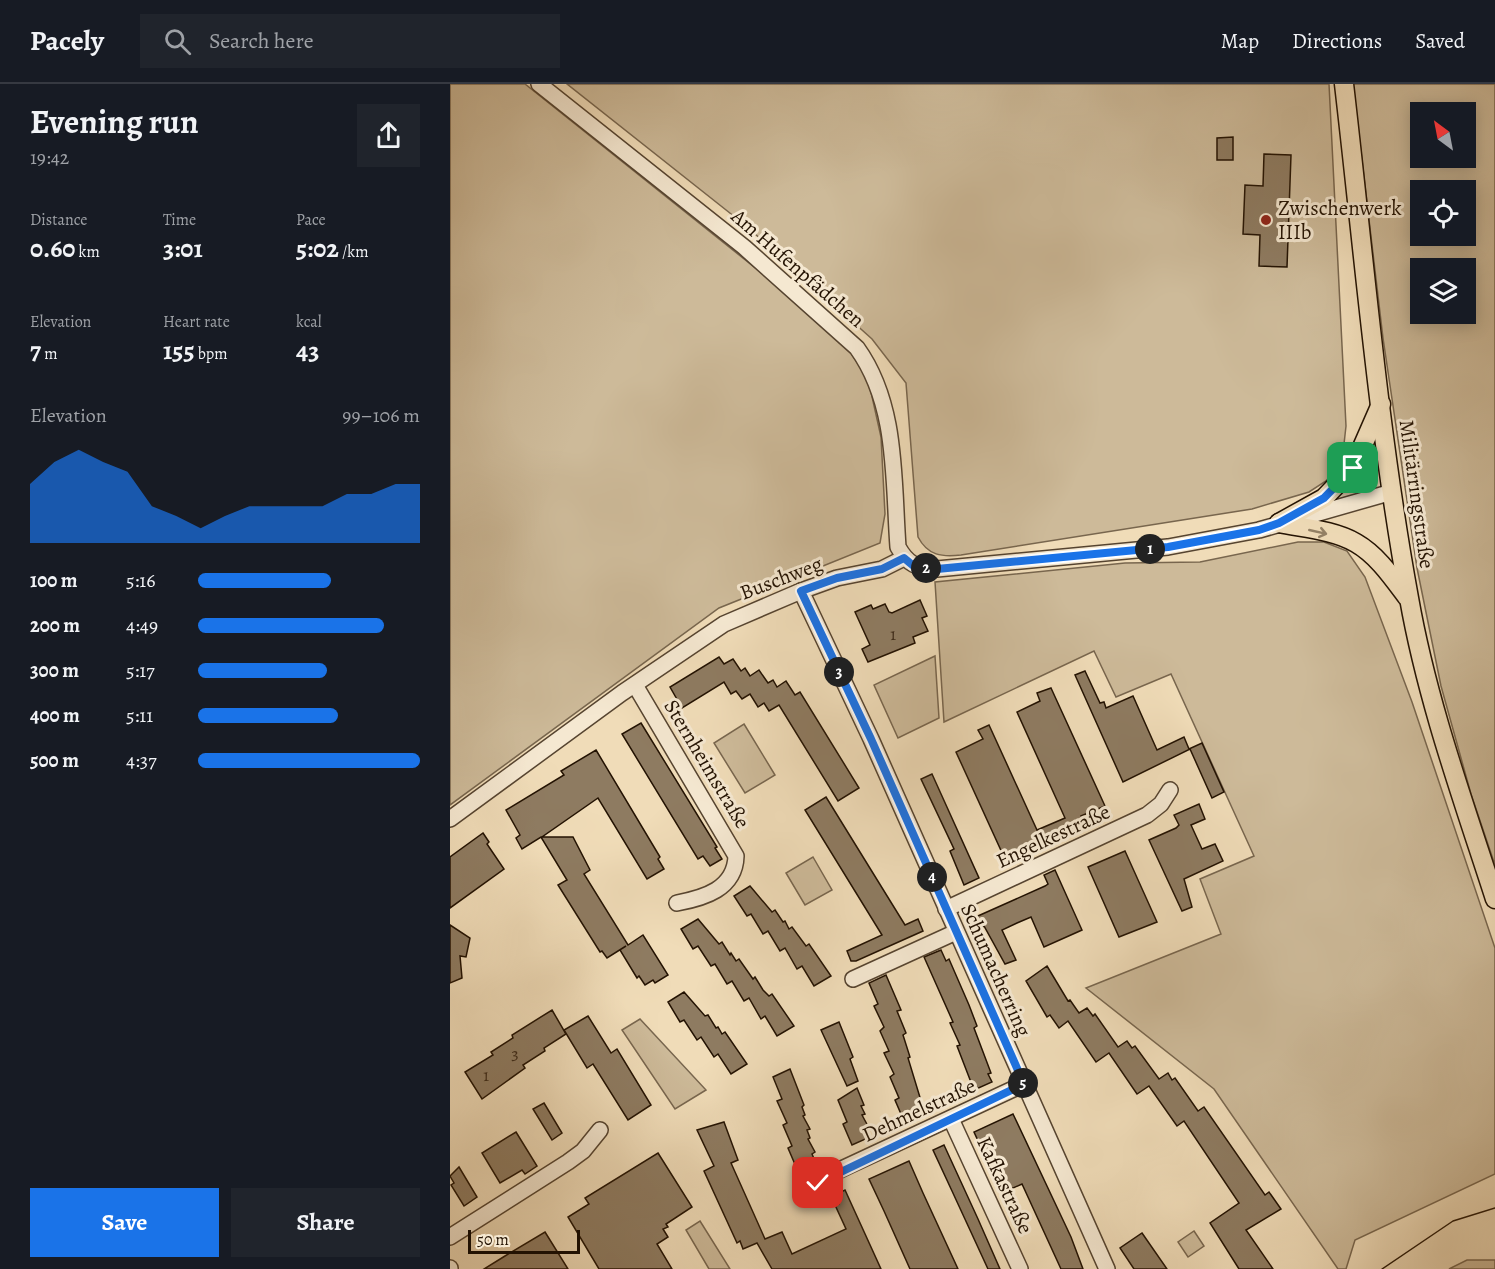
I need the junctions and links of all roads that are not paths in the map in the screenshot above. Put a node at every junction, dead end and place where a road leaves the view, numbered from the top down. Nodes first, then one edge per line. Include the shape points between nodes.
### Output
1 (539, 84) edge
2 (1344, 84) edge
3 (1381, 404) junction
4 (1392, 492) junction
5 (1279, 523) junction
6 (904, 558) junction
7 (801, 591) junction
8 (1409, 599) junction
9 (635, 685) junction
10 (1170, 790) dead end
11 (450, 819) edge
12 (1495, 899) edge
13 (676, 903) dead end
14 (946, 909) junction
15 (956, 932) junction
16 (853, 980) dead end
17 (1024, 1084) junction
18 (951, 1119) junction
19 (600, 1130) dead end
20 (804, 1196) dead end
21 (450, 1237) edge
22 (1020, 1269) edge
23 (1107, 1269) edge

1 - 6 street, Am Hufenpfädchen via 744,247 857,348 871,367 881,393 894,473 898,547
2 - 3 main road, Militärringstraße
3 - 4 main road, Militärringstraße
3 - 5 main road via 1353,468 1324,498
4 - 5 street
4 - 8 main road, Militärringstraße
5 - 6 street via 1168,547 1090,555 937,569 916,568
5 -> 8 main road via 1356,543 1385,567
6 - 7 street, Buschweg via 882,569 837,578
7 - 9 street, Buschweg via 724,624
7 - 14 street, Schumacherring
8 - 12 main road, Militärringstraße via 1429,693
9 - 11 street, Buschweg
9 - 13 street, Sternheimstraße via 736,856 727,882 696,899
10 - 14 street, Engelkestraße via 1147,815
14 - 15 street, Schumacherring
15 - 16 street
15 - 17 street, Schumacherring
17 - 18 street, Dehmelstraße
17 - 23 street, Schumacherring
18 - 20 street, Dehmelstraße via 831,1174
18 - 22 street, Kafkastraße
19 - 21 street via 568,1162

